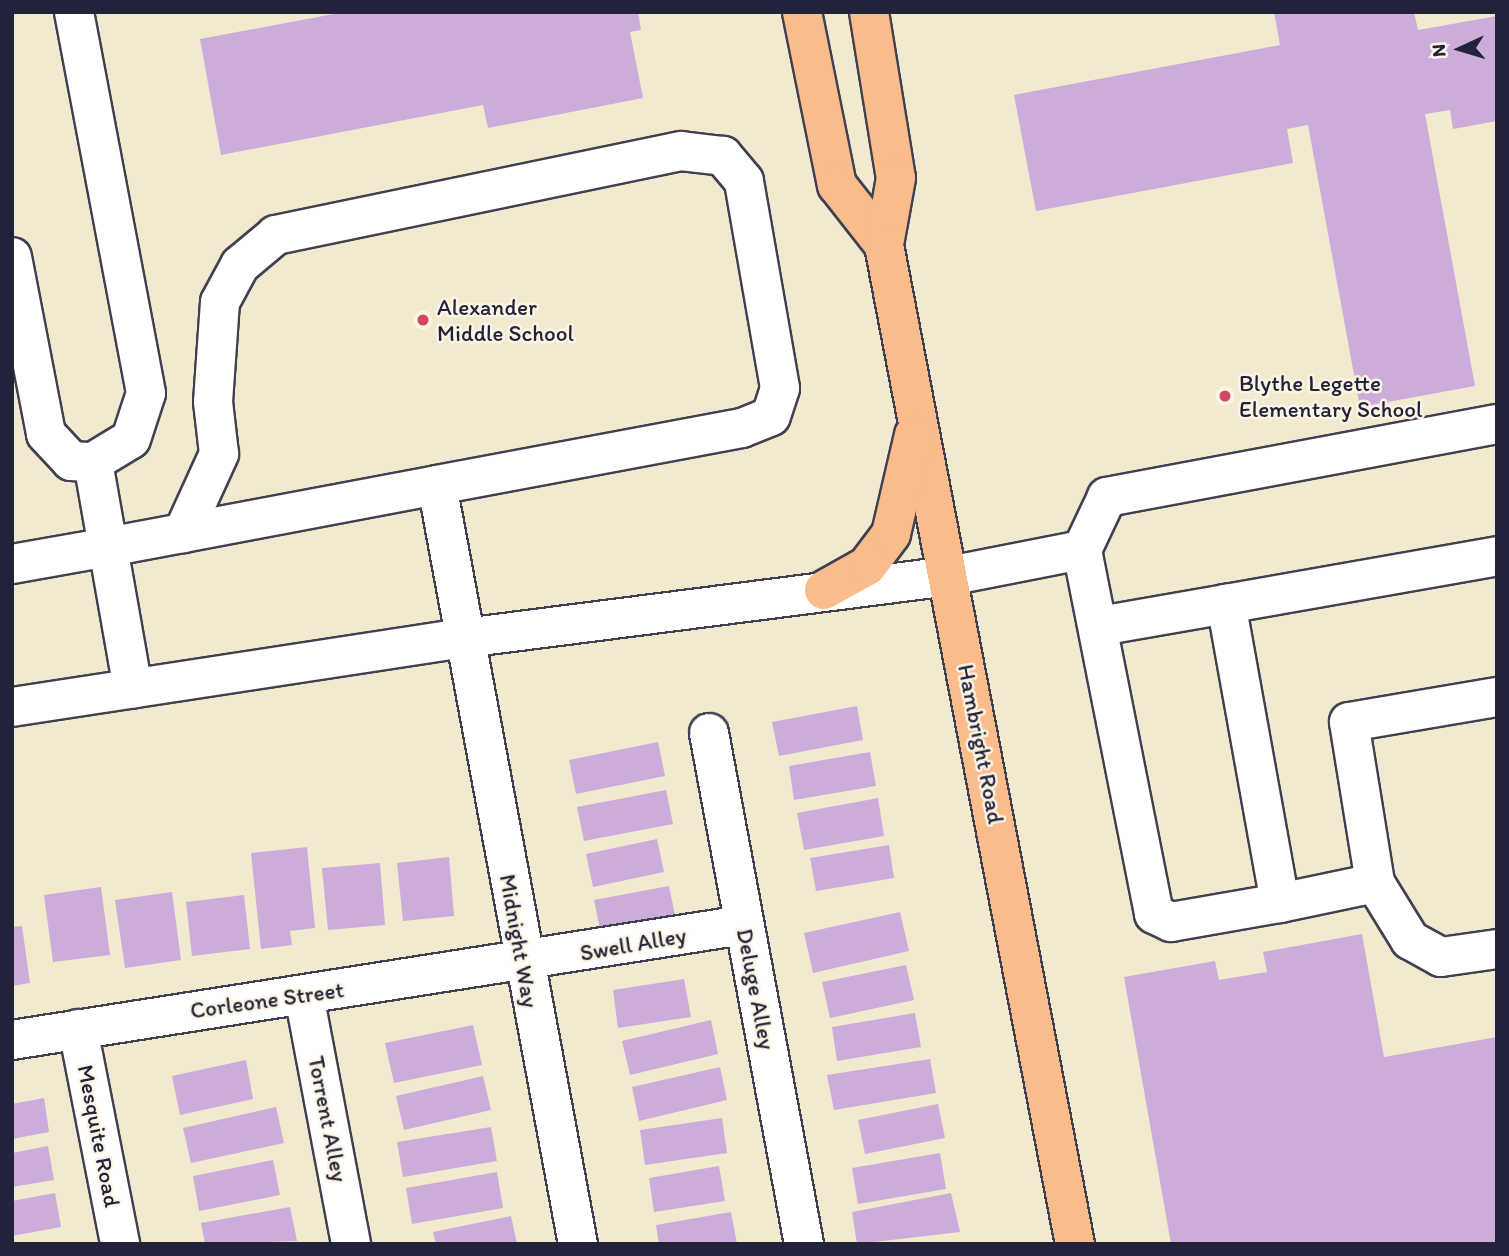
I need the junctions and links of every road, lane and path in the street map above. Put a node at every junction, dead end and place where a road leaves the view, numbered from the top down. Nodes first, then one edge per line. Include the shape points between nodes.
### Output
1 (74, 12) edge
2 (802, 12) edge
3 (869, 12) edge
4 (884, 245) junction
5 (12, 257) edge
6 (918, 415) junction
7 (1497, 424) edge
8 (93, 462) junction
9 (436, 485) junction
10 (183, 533) junction
11 (108, 547) junction
12 (1082, 550) junction
13 (1497, 556) edge
14 (12, 564) edge
15 (948, 576) junction
16 (824, 590) junction
17 (1226, 604) junction
18 (1100, 626) junction
19 (466, 638) junction
20 (133, 688) junction
21 (1497, 697) edge
22 (12, 707) edge
23 (709, 733) dead end
24 (1376, 883) junction
25 (1280, 903) junction
26 (743, 925) junction
27 (1497, 948) edge
28 (523, 962) junction
29 (304, 995) junction
30 (78, 1029) junction
31 (12, 1040) edge
32 (120, 1244) edge
33 (351, 1244) edge
34 (578, 1244) edge
35 (804, 1244) edge
36 (1075, 1244) edge

1 - 8 street via 146,393 131,439
2 - 4 main road, Hambright Road via 837,185
3 - 4 main road, Hambright Road via 896,178
4 - 6 main road, Hambright Road
5 - 8 street via 46,434 71,461
6 - 15 main road, Hambright Road
6 - 16 main road via 891,534 867,566
7 - 12 street via 1107,497
8 - 11 street
9 - 10 street
9 - 10 street via 742,428 771,416 780,388 744,181 723,156 681,151 276,235 240,265 220,302 213,402 219,454
9 - 19 street, Midnight Way
10 - 11 street
11 - 14 street
11 - 20 street
12 - 15 street
12 - 18 street
13 - 17 street
15 - 16 street
15 - 36 main road, Hambright Road
16 - 19 street
17 - 18 street
17 - 25 street
18 - 25 street via 1154,914 1171,922
19 - 20 street
19 - 28 street, Midnight Way
20 - 22 street
21 - 24 street via 1349,722
23 - 26 street, Deluge Alley
24 - 25 street
24 - 27 street via 1410,940 1441,957
26 - 28 street, Swell Alley
26 - 35 street, Deluge Alley
28 - 29 street, Corleone Street
28 - 34 street, Midnight Way
29 - 30 street, Corleone Street
29 - 33 street, Torrent Alley
30 - 31 street, Corleone Street
30 - 32 street, Mesquite Road

